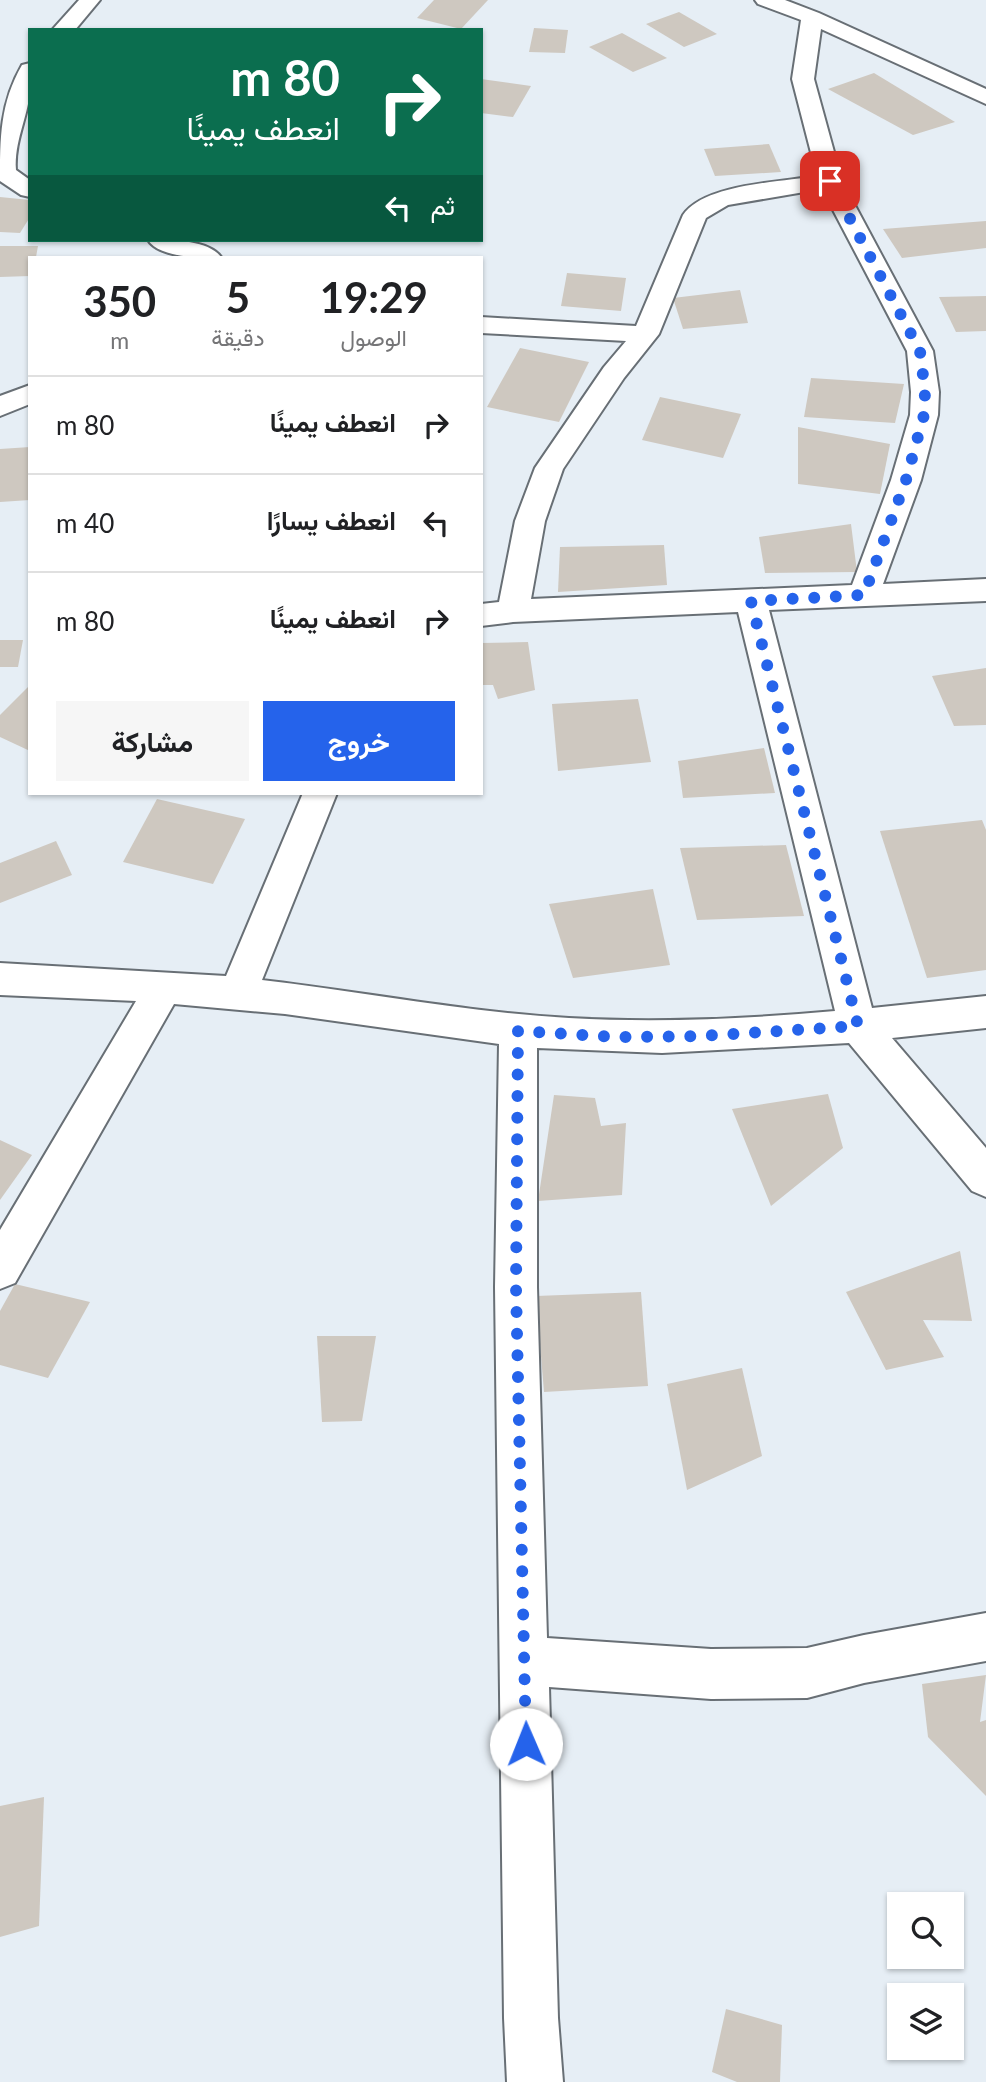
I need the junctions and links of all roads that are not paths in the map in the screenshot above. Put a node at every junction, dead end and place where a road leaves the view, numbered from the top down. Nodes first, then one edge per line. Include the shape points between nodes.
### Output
1 (90, 0) edge
2 (765, 0) edge
3 (812, 17) junction
4 (65, 28) edge
5 (28, 74) edge
6 (986, 97) edge
7 (1, 168) edge
8 (830, 181) junction
9 (28, 190) edge
10 (166, 242) edge
11 (205, 256) edge
12 (483, 325) edge
13 (646, 334) junction
14 (28, 394) edge
15 (0, 407) edge
16 (986, 590) edge
17 (864, 595) junction
18 (751, 601) junction
19 (513, 611) junction
20 (483, 615) edge
21 (319, 795) edge
22 (0, 979) edge
23 (163, 989) junction
24 (238, 993) junction
25 (986, 1012) edge
26 (858, 1026) junction
27 (518, 1031) junction
28 (986, 1178) edge
29 (0, 1269) edge
30 (986, 1637) edge
31 (525, 1661) junction
32 (535, 2082) edge

1 - 4 street
2 - 3 street
3 - 6 street
3 - 8 street via 803,79
5 - 7 street via 11,107
7 - 9 street
8 - 13 street via 722,199 703,207 695,215
8 - 17 street via 920,351 925,392 924,415 906,480
10 - 11 street
12 - 13 street
13 - 19 street via 549,468 530,521
14 - 15 street
16 - 17 street
17 - 18 street
18 - 19 street
18 - 26 street
19 - 20 street
21 - 24 street
22 - 23 street
23 - 24 street
23 - 29 street
24 - 27 street
25 - 26 street
26 - 27 street via 702,1036
26 - 28 street
27 - 31 street via 516,1287
30 - 31 street via 807,1673 711,1674
31 - 32 street

